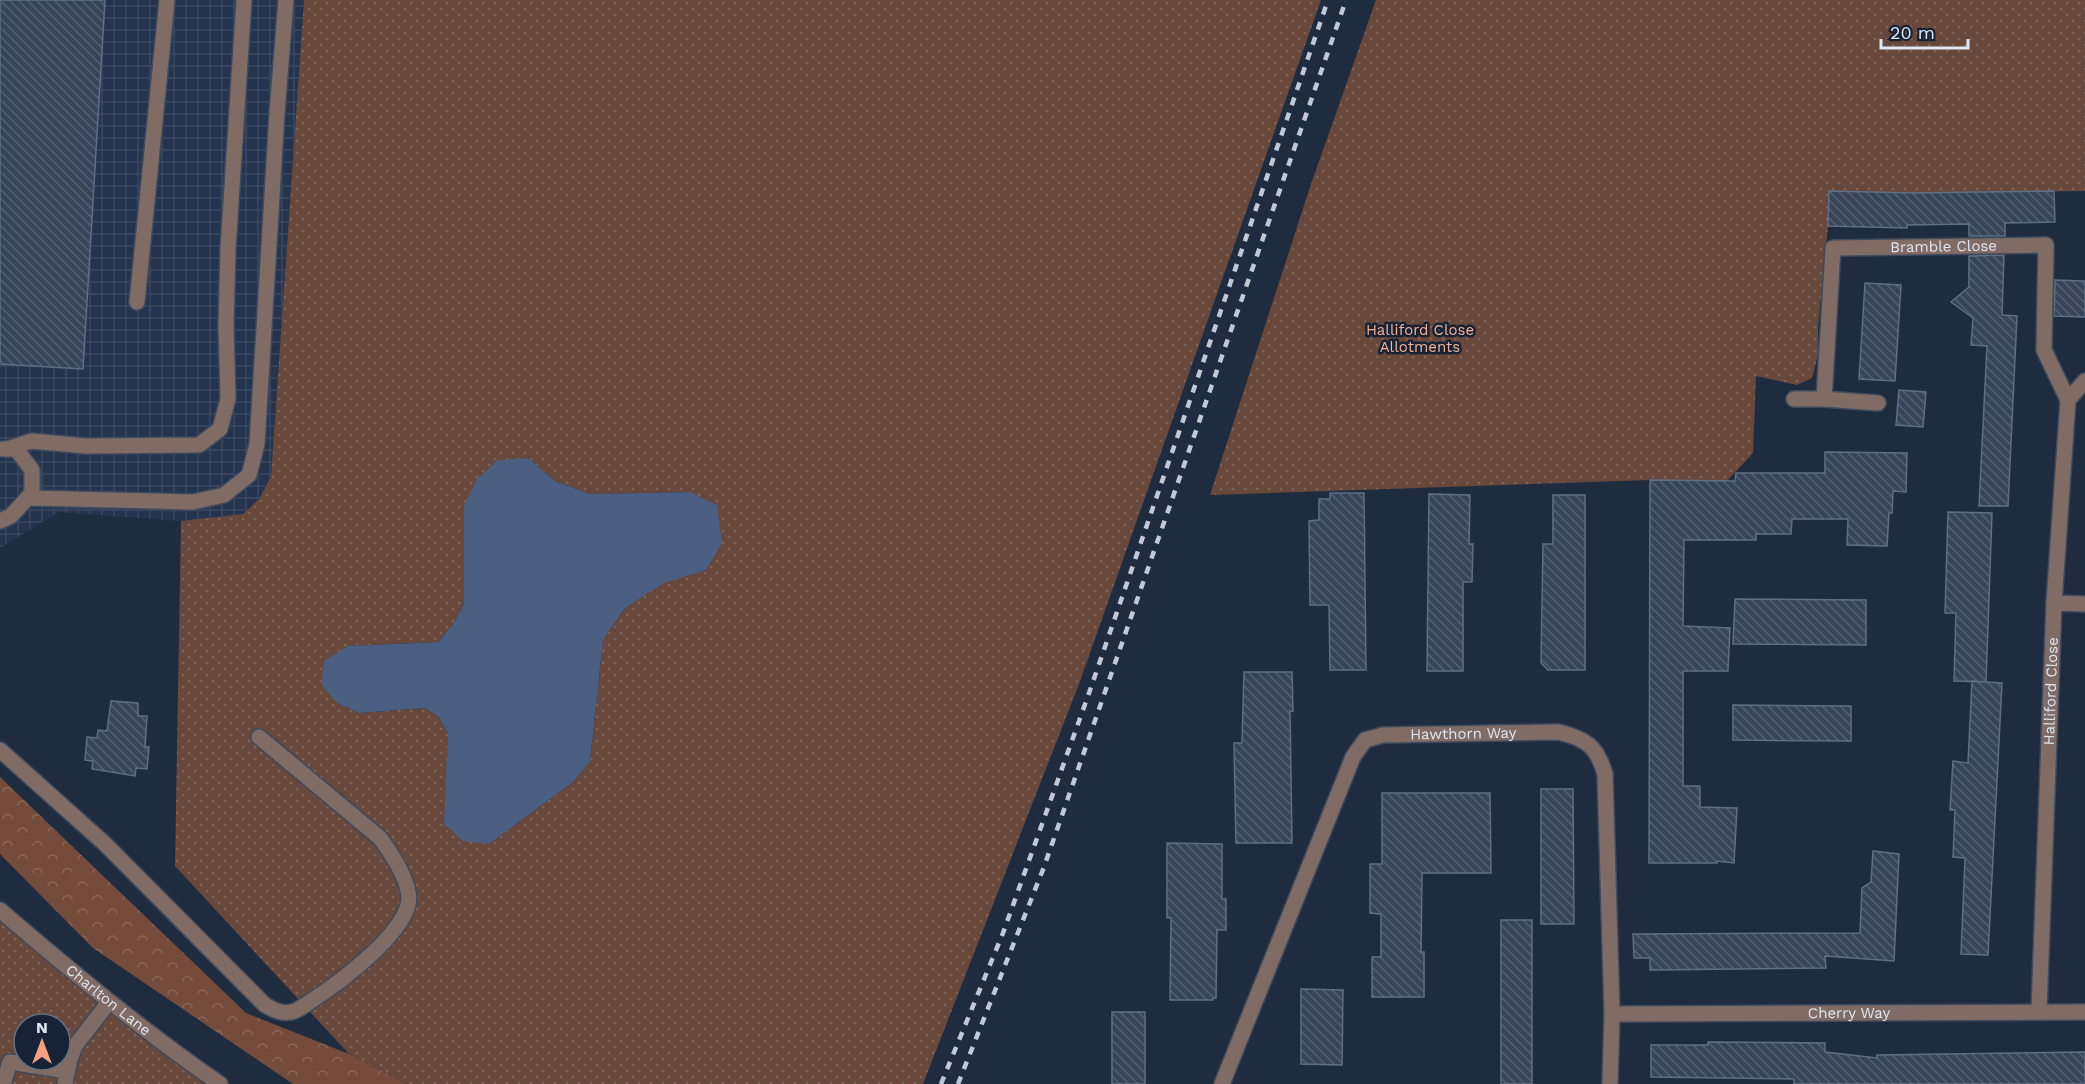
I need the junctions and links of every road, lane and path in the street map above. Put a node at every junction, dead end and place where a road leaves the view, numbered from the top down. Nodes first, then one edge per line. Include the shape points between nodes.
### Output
1 (167, 0) edge
2 (244, 0) edge
3 (286, 0) edge
4 (137, 302) dead end
5 (2085, 381) edge
6 (1794, 399) dead end
7 (1824, 399) junction
8 (2068, 400) junction
9 (1878, 403) dead end
10 (3, 449) edge
11 (29, 498) junction
12 (0, 521) edge
13 (2054, 603) junction
14 (2085, 604) edge
15 (259, 737) dead end
16 (0, 750) edge
17 (0, 910) edge
18 (110, 1002) junction
19 (2039, 1011) junction
20 (2085, 1012) edge
21 (1612, 1014) junction
22 (66, 1077) edge
23 (3, 1084) edge
24 (220, 1084) edge
25 (1222, 1084) edge
26 (1610, 1084) edge

1 - 4 street
2 - 10 street via 228,249 228,399 220,429 199,445 86,446 31,441
3 - 11 street via 257,444 249,475 225,495 193,502
5 - 8 street
6 - 7 street
7 - 8 street, Bramble Close via 1833,248 2046,245 2044,350
7 - 9 street
8 - 13 street, Halliford Close
10 - 11 street via 16,449 32,470
11 - 12 street
13 - 14 street
13 - 19 street, Halliford Close
15 - 16 street via 380,838 392,854 407,893 408,903 402,917 373,953 327,991 293,1012 278,1012 265,1005 104,843
17 - 18 street, Charlton Lane
18 - 22 street via 75,1046
18 - 24 street, Charlton Lane
19 - 20 street, Cherry Way
19 - 21 street, Cherry Way
21 - 25 street, Hawthorn Way via 1605,774 1592,746 1559,732 1383,735 1365,740 1353,757
21 - 26 street, Hawthorn Way
22 - 23 street via 10,1062

